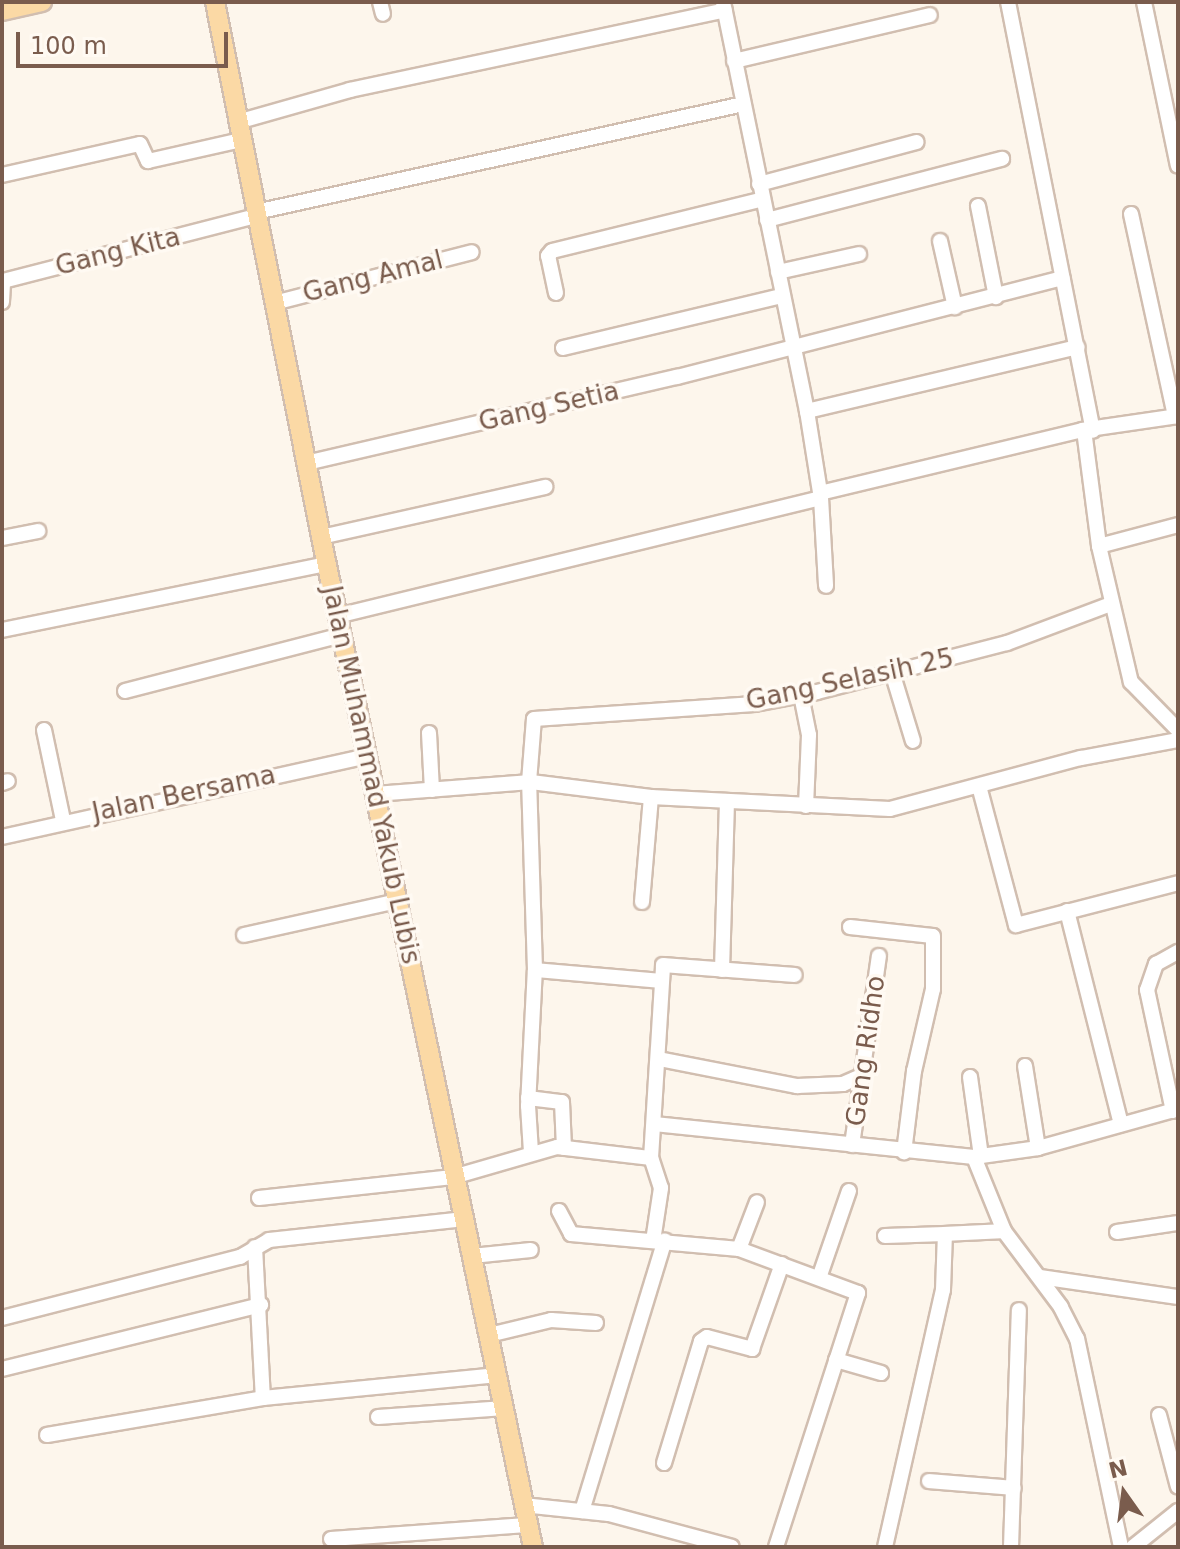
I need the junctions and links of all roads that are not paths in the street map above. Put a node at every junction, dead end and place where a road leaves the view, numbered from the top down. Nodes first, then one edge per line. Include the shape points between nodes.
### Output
1 (42, 2) edge
2 (215, 2) edge
3 (1008, 2) edge
4 (1144, 2) edge
5 (724, 6) edge
6 (2, 11) edge
7 (930, 15) dead end
8 (734, 61) junction
9 (743, 104) junction
10 (239, 131) junction
11 (917, 142) dead end
12 (1002, 159) dead end
13 (1178, 166) edge
14 (2, 175) edge
15 (761, 191) junction
16 (978, 206) dead end
17 (256, 214) junction
18 (1131, 214) dead end
19 (767, 220) junction
20 (940, 241) dead end
21 (472, 252) dead end
22 (859, 254) dead end
23 (778, 272) junction
24 (1062, 278) junction
25 (556, 293) dead end
26 (782, 296) junction
27 (996, 297) junction
28 (2, 302) edge
29 (274, 303) junction
30 (955, 307) junction
31 (1078, 347) junction
32 (563, 348) dead end
33 (792, 348) junction
34 (807, 411) junction
35 (1176, 416) edge
36 (1089, 430) junction
37 (306, 463) junction
38 (545, 487) dead end
39 (820, 496) junction
40 (1178, 525) edge
41 (38, 531) dead end
42 (321, 537) junction
43 (2, 538) edge
44 (1099, 546) junction
45 (326, 564) junction
46 (826, 586) dead end
47 (1111, 604) junction
48 (337, 616) junction
49 (2, 630) edge
50 (342, 635) junction
51 (892, 672) junction
52 (125, 691) dead end
53 (801, 695) junction
54 (44, 730) dead end
55 (1178, 730) edge
56 (429, 733) dead end
57 (1178, 740) edge
58 (913, 741) dead end
59 (368, 756) junction
60 (529, 782) junction
61 (979, 786) junction
62 (432, 790) junction
63 (375, 794) junction
64 (651, 797) junction
65 (727, 801) junction
66 (806, 806) junction
67 (63, 820) junction
68 (2, 837) edge
69 (1178, 883) edge
70 (397, 901) junction
71 (642, 902) dead end
72 (1067, 911) junction
73 (850, 927) dead end
74 (244, 935) dead end
75 (1178, 952) edge
76 (879, 956) dead end
77 (535, 970) junction
78 (722, 970) junction
79 (795, 975) dead end
80 (661, 981) junction
81 (659, 1059) junction
82 (1025, 1066) dead end
83 (863, 1075) junction
84 (970, 1077) dead end
85 (528, 1098) junction
86 (1175, 1110) edge
87 (654, 1124) junction
88 (1121, 1124) junction
89 (852, 1145) junction
90 (564, 1148) junction
91 (1038, 1148) junction
92 (531, 1152) junction
93 (904, 1152) junction
94 (978, 1157) junction
95 (651, 1158) junction
96 (453, 1177) junction
97 (849, 1191) dead end
98 (259, 1198) dead end
99 (757, 1202) dead end
100 (559, 1211) dead end
101 (465, 1219) junction
102 (1178, 1223) edge
103 (1004, 1231) junction
104 (1117, 1232) dead end
105 (945, 1234) junction
106 (885, 1236) dead end
107 (659, 1240) junction
108 (255, 1247) junction
109 (739, 1249) junction
110 (531, 1250) dead end
111 (472, 1256) junction
112 (782, 1264) junction
113 (1040, 1277) junction
114 (819, 1278) junction
115 (1177, 1297) edge
116 (261, 1305) junction
117 (1019, 1310) dead end
118 (2, 1318) edge
119 (596, 1323) dead end
120 (489, 1335) junction
121 (836, 1360) junction
122 (2, 1369) edge
123 (881, 1373) dead end
124 (498, 1375) junction
125 (263, 1398) junction
126 (505, 1408) junction
127 (1159, 1415) dead end
128 (378, 1417) dead end
129 (47, 1435) dead end
130 (664, 1463) dead end
131 (929, 1481) dead end
132 (1178, 1487) edge
133 (1014, 1488) junction
134 (523, 1505) junction
135 (582, 1511) junction
136 (1178, 1511) edge
137 (527, 1525) junction
138 (669, 1531) junction
139 (331, 1539) dead end
140 (533, 1547) edge
141 (667, 1547) edge
142 (732, 1547) edge
143 (776, 1547) edge
144 (885, 1547) edge
145 (1011, 1547) edge
146 (1121, 1547) edge
147 (1133, 1547) edge

1 - 6 main road
2 - 10 main road, Jalan Muhammad Yakub Lubis
3 - 24 street
4 - 13 street
5 - 8 street
5 - 10 street via 350,90
7 - 8 street
8 - 9 street
9 - 15 street
9 - 17 street
10 - 14 street via 148,161 140,144
10 - 17 main road, Jalan Muhammad Yakub Lubis
11 - 15 street
12 - 19 street
15 - 19 street
15 - 25 street via 552,251 548,256
16 - 27 street
17 - 28 street, Gang Kita via 3,281
17 - 29 main road, Jalan Muhammad Yakub Lubis
18 - 35 street
19 - 23 street
20 - 30 street
21 - 29 street, Gang Amal
22 - 23 street
23 - 26 street
24 - 27 street, Gang Setia
24 - 31 street
26 - 32 street
26 - 33 street
27 - 30 street, Gang Setia
29 - 37 main road, Jalan Muhammad Yakub Lubis
30 - 33 street, Gang Setia
31 - 34 street
31 - 36 street
33 - 34 street
33 - 37 street, Gang Setia
34 - 39 street
35 - 36 street
36 - 39 street
36 - 44 street
37 - 42 main road, Jalan Muhammad Yakub Lubis
38 - 42 street
39 - 46 street
39 - 48 street
40 - 44 street
41 - 43 street
42 - 45 main road, Jalan Muhammad Yakub Lubis
44 - 47 street
45 - 48 main road, Jalan Muhammad Yakub Lubis
45 - 49 street
47 - 51 street, Gang Selasih 25 via 1007,643
47 - 55 street via 1134,690
48 - 50 main road, Jalan Muhammad Yakub Lubis
50 - 52 street
50 - 59 main road, Jalan Muhammad Yakub Lubis
51 - 53 street, Gang Selasih 25
51 - 58 street
53 - 60 street, Gang Selasih 25 via 754,704 534,719
53 - 66 street via 809,735
54 - 67 street
56 - 62 street
57 - 61 street via 1081,758
59 - 63 main road, Jalan Muhammad Yakub Lubis
59 - 67 street, Jalan Bersama
60 - 62 street
60 - 64 street
60 - 77 street
61 - 66 street via 890,809
61 - 72 street via 1016,925
62 - 63 street
63 - 70 main road, Jalan Muhammad Yakub Lubis
64 - 65 street
64 - 71 street
65 - 66 street
65 - 78 street
67 - 68 street, Jalan Bersama
69 - 72 street
70 - 74 street
70 - 96 main road, Jalan Muhammad Yakub Lubis
72 - 88 street
73 - 93 street via 933,936 933,989 914,1071
75 - 86 street via 1156,964 1147,990
76 - 83 street, Gang Ridho
77 - 80 street
77 - 85 street
78 - 79 street
78 - 80 street via 663,965
80 - 81 street
81 - 83 street via 797,1086 843,1084
81 - 87 street
82 - 91 street
83 - 89 street, Gang Ridho
84 - 94 street
85 - 90 street via 562,1102
85 - 92 street
86 - 88 street
87 - 89 street
87 - 95 street
88 - 91 street
89 - 93 street
90 - 92 street
90 - 95 street
91 - 94 street
92 - 96 street
93 - 94 street
94 - 103 street
95 - 107 street via 661,1188
96 - 98 street
96 - 101 main road, Jalan Muhammad Yakub Lubis
97 - 114 street
99 - 109 street
100 - 107 street via 571,1234
101 - 108 street via 269,1240
101 - 111 main road, Jalan Muhammad Yakub Lubis
102 - 104 street
103 - 105 street
103 - 113 street
105 - 106 street
105 - 144 street via 943,1290
107 - 109 street
107 - 135 street
108 - 116 street
108 - 118 street via 240,1257
109 - 112 street
110 - 111 street
111 - 120 main road, Jalan Muhammad Yakub Lubis
112 - 114 street
112 - 130 street via 752,1349 707,1337 701,1341
113 - 115 street
113 - 146 street via 1077,1339
114 - 121 street via 858,1293
116 - 122 street
116 - 125 street
117 - 133 street
119 - 120 street via 551,1320
120 - 124 main road, Jalan Muhammad Yakub Lubis
121 - 123 street
121 - 143 street
124 - 125 street
124 - 126 main road, Jalan Muhammad Yakub Lubis
125 - 129 street
126 - 128 street
126 - 134 main road, Jalan Muhammad Yakub Lubis
127 - 132 street
131 - 133 street
133 - 145 street
134 - 135 street
134 - 137 main road, Jalan Muhammad Yakub Lubis
135 - 138 street
136 - 147 street
137 - 139 street
137 - 140 main road, Jalan Muhammad Yakub Lubis
138 - 141 street
138 - 142 street

